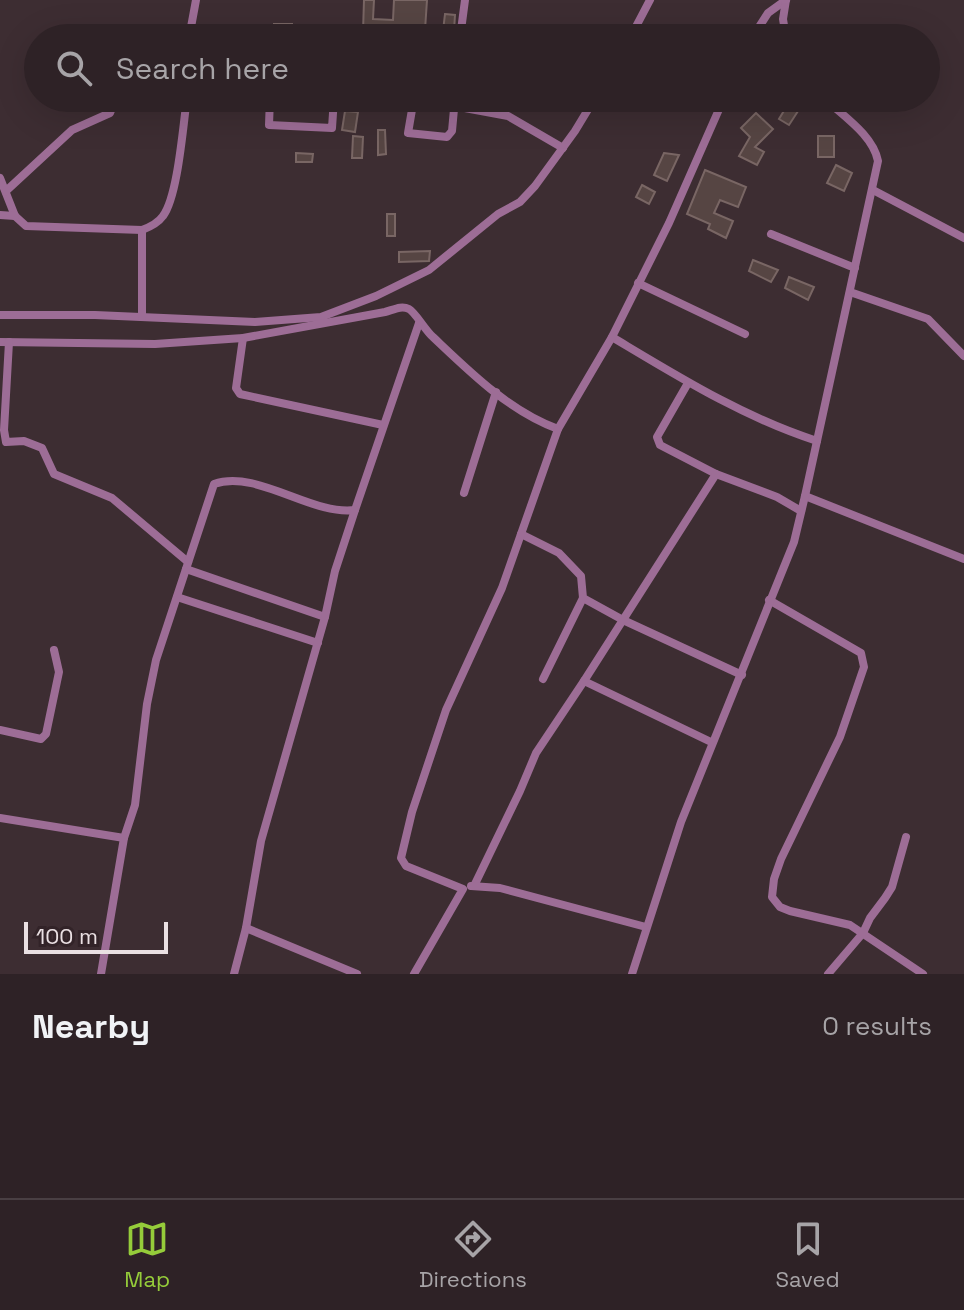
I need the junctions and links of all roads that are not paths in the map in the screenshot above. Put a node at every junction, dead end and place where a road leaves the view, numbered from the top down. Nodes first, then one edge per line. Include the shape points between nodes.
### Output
1 (196, 0) edge
2 (465, 0) edge
3 (650, 0) edge
4 (786, 0) edge
5 (192, 24) edge
6 (464, 24) edge
7 (637, 24) edge
8 (761, 24) edge
9 (784, 24) edge
10 (110, 112) edge
11 (185, 112) edge
12 (269, 112) edge
13 (333, 112) edge
14 (412, 112) edge
15 (453, 112) edge
16 (493, 112) edge
17 (586, 112) edge
18 (718, 112) edge
19 (838, 112) edge
20 (563, 148) junction
21 (0, 178) edge
22 (873, 190) junction
23 (6, 191) junction
24 (0, 215) edge
25 (15, 216) junction
26 (142, 230) junction
27 (771, 234) dead end
28 (964, 238) edge
29 (855, 268) junction
30 (638, 283) junction
31 (850, 292) junction
32 (0, 315) edge
33 (142, 317) junction
34 (419, 323) junction
35 (745, 334) dead end
36 (612, 337) junction
37 (243, 338) junction
38 (4, 342) edge
39 (964, 356) edge
40 (688, 383) junction
41 (496, 392) junction
42 (383, 425) junction
43 (558, 429) junction
44 (817, 441) junction
45 (3, 442) edge
46 (716, 474) junction
47 (464, 493) dead end
48 (805, 496) junction
49 (355, 510) junction
50 (801, 511) junction
51 (521, 534) junction
52 (964, 559) edge
53 (187, 565) junction
54 (177, 597) junction
55 (583, 598) junction
56 (769, 600) junction
57 (325, 617) junction
58 (623, 620) junction
59 (318, 643) junction
60 (54, 650) dead end
61 (742, 675) junction
62 (543, 679) dead end
63 (584, 681) junction
64 (0, 730) edge
65 (711, 742) junction
66 (0, 818) edge
67 (906, 837) dead end
68 (124, 838) junction
69 (475, 884) junction
70 (463, 889) junction
71 (646, 927) junction
72 (246, 928) junction
73 (863, 933) junction
74 (101, 974) edge
75 (234, 974) edge
76 (357, 974) edge
77 (414, 974) edge
78 (632, 974) edge
79 (828, 974) edge
80 (923, 974) edge

1 - 5 street
2 - 6 street
3 - 7 street
4 - 8 street
4 - 9 street
10 - 23 street via 72,130
11 - 26 street via 171,197 164,215
12 - 13 street via 269,125 332,128
14 - 15 street via 408,133 447,137
16 - 20 street
17 - 20 street
18 - 30 street
19 - 22 street via 875,149
20 - 33 street via 520,202 429,270 376,296 321,317 279,322
21 - 23 street
22 - 28 street
22 - 29 street
23 - 25 street
24 - 25 street
25 - 26 street via 26,226
26 - 33 street
27 - 29 street
29 - 31 street
30 - 35 street
30 - 36 street
31 - 39 street via 928,319
31 - 44 street
32 - 33 street
34 - 37 street via 412,310 401,307
34 - 41 street
34 - 42 street
36 - 40 street
36 - 43 street
37 - 38 street via 155,344
37 - 42 street via 236,388 240,394
38 - 45 street
40 - 44 street via 773,427
40 - 46 street via 657,437 660,445
41 - 43 street
41 - 47 street
42 - 49 street
43 - 51 street
44 - 48 street
45 - 53 street via 24,441 42,448 54,474 112,498
46 - 50 street
46 - 58 street
48 - 50 street
48 - 52 street
49 - 53 street via 244,482 214,484
49 - 57 street
50 - 56 street
51 - 55 street via 559,553 581,576
51 - 70 street via 446,710 402,850 406,866
53 - 54 street
53 - 57 street
54 - 59 street
54 - 68 street via 156,660 135,805
55 - 58 street
55 - 62 street
56 - 61 street
56 - 73 street via 864,659 840,737 781,859 772,897 790,911
57 - 59 street
58 - 61 street
58 - 63 street
59 - 72 street via 261,841
60 - 64 street via 59,672 46,734 41,739
61 - 65 street
63 - 65 street
63 - 69 street via 536,753
65 - 71 street
66 - 68 street
67 - 73 street via 892,887
68 - 74 street
69 - 70 street
69 - 71 street
70 - 77 street
71 - 78 street
72 - 75 street
72 - 76 street
73 - 79 street
73 - 80 street

